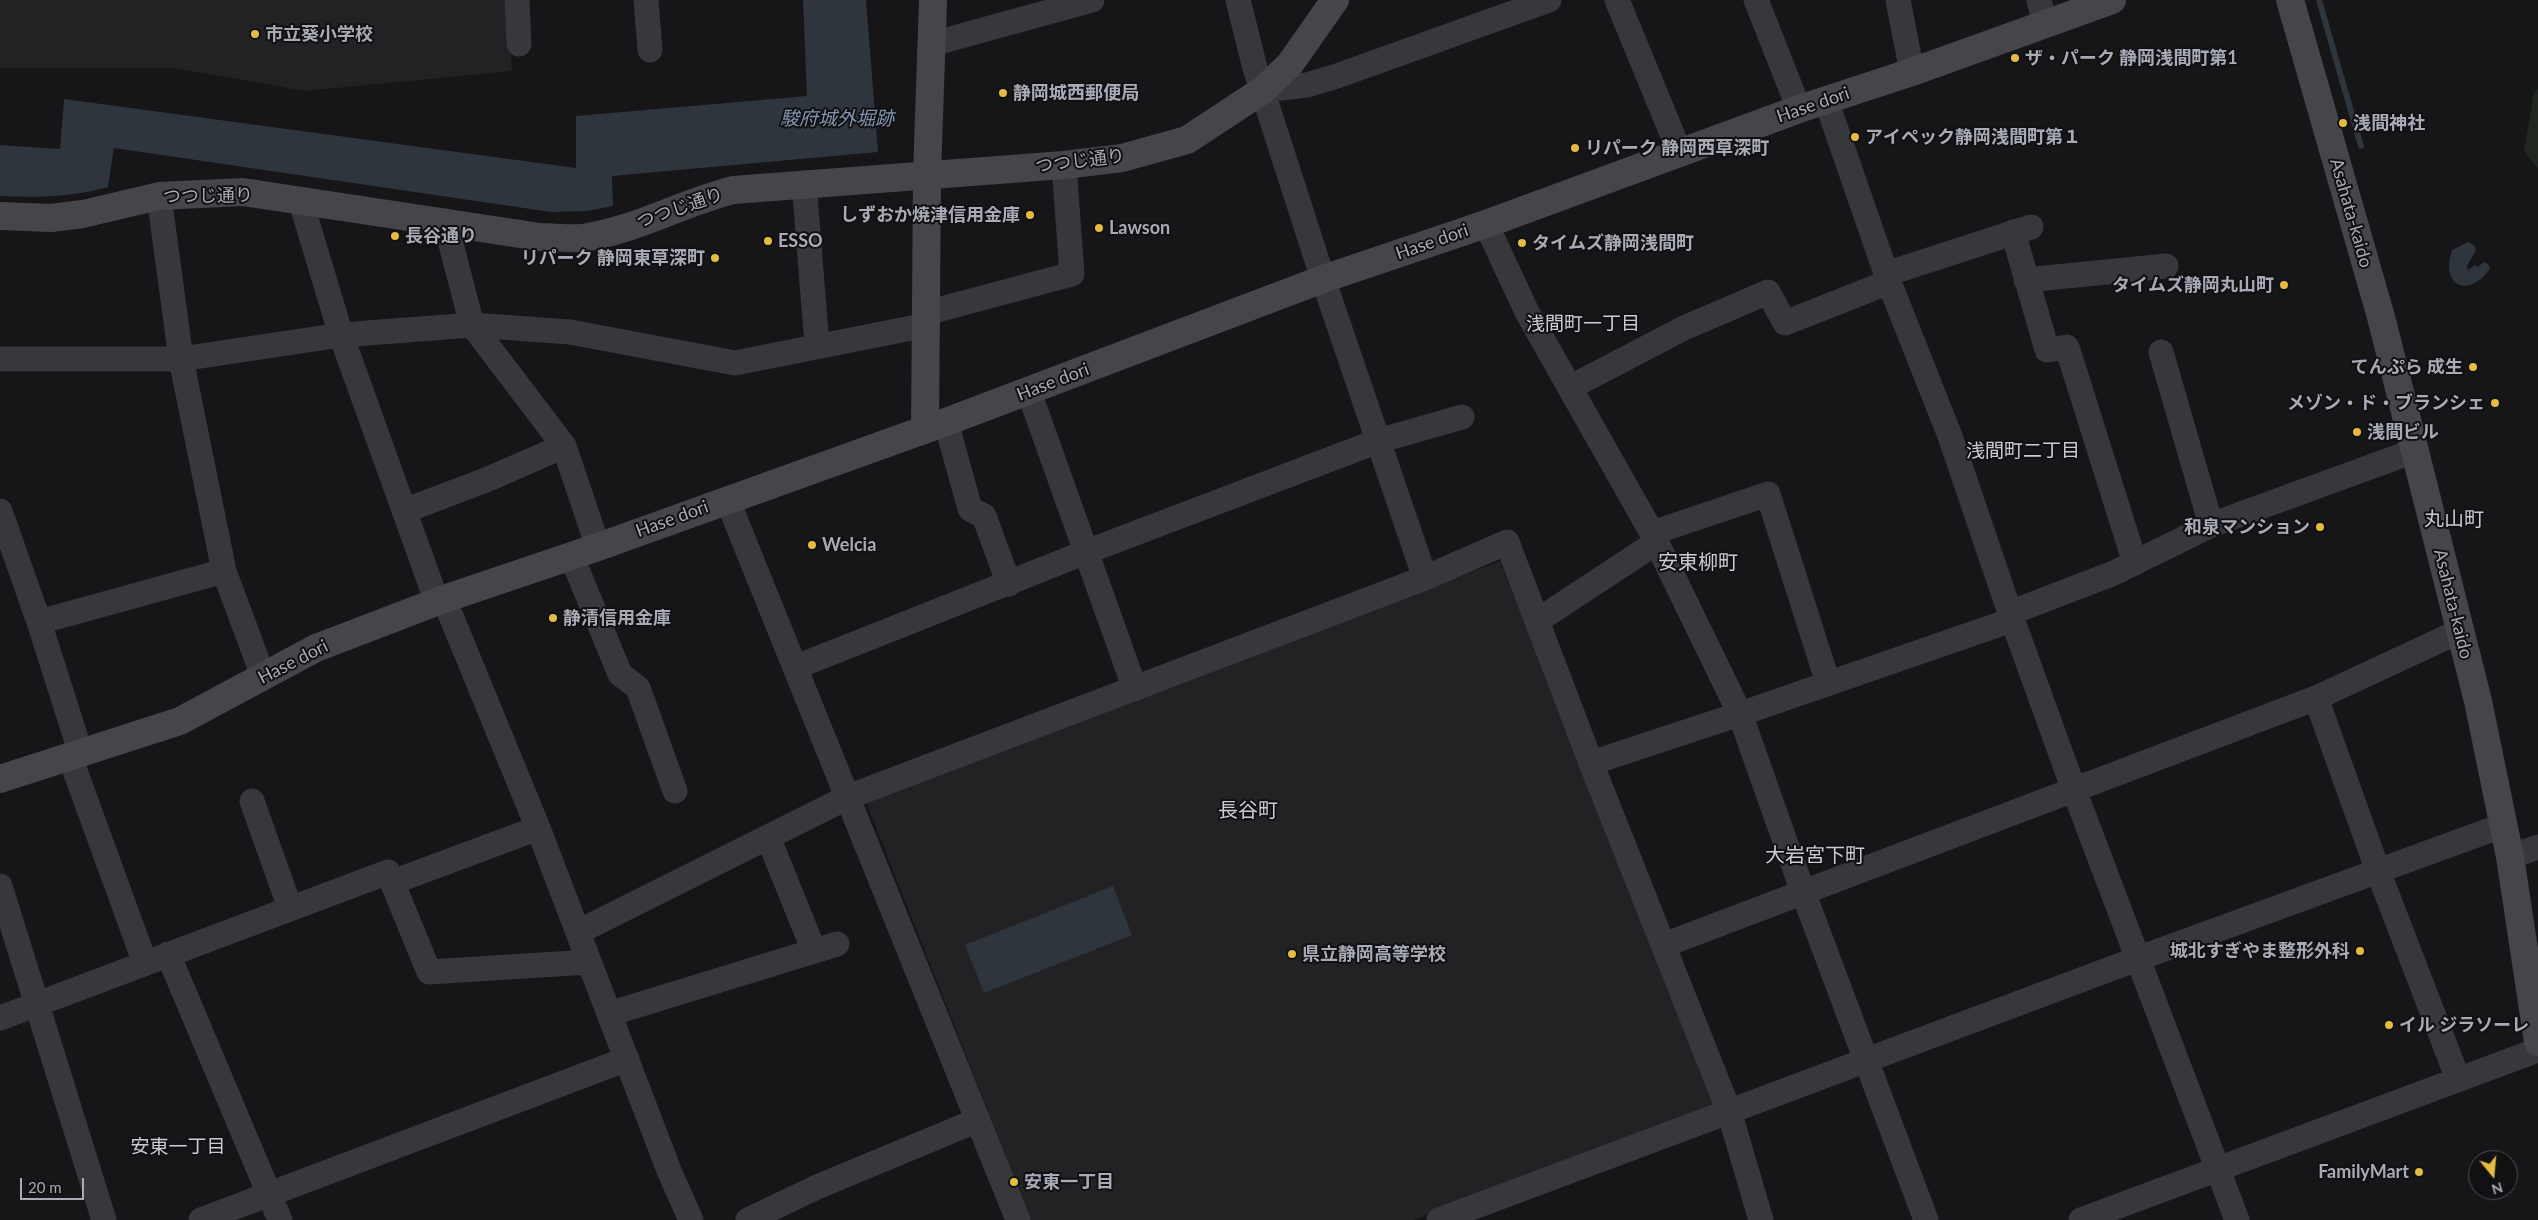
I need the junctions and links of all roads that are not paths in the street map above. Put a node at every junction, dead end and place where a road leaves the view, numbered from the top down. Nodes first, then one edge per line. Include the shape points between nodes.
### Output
1 (517, 0) edge
2 (646, 0) edge
3 (934, 0) edge
4 (1092, 0) edge
5 (1238, 0) edge
6 (1334, 0) edge
7 (1549, 0) edge
8 (1617, 0) edge
9 (1756, 0) edge
10 (1898, 0) edge
11 (2112, 0) edge
12 (2290, 0) edge
13 (2042, 12) edge
14 (519, 44) dead end
15 (932, 44) junction
16 (650, 50) dead end
17 (1912, 72) junction
18 (1263, 90) junction
19 (1826, 100) junction
20 (1799, 109) junction
21 (1680, 153) junction
22 (1064, 165) junction
23 (927, 175) junction
24 (804, 183) junction
25 (159, 196) junction
26 (301, 202) junction
27 (0, 216) edge
28 (446, 221) junction
29 (1486, 224) junction
30 (2166, 266) dead end
31 (1887, 278) junction
32 (1323, 279) junction
33 (2026, 280) junction
34 (926, 319) junction
35 (472, 325) junction
36 (341, 335) junction
37 (818, 345) junction
38 (2162, 352) dead end
39 (0, 359) edge
40 (181, 359) junction
41 (1571, 387) junction
42 (1028, 392) junction
43 (1462, 417) dead end
44 (936, 425) junction
45 (1378, 441) junction
46 (564, 446) junction
47 (2414, 452) junction
48 (727, 499) junction
49 (0, 511) edge
50 (404, 511) junction
51 (2211, 525) junction
52 (1654, 537) junction
53 (598, 547) junction
54 (1086, 552) junction
55 (571, 555) junction
56 (2135, 563) junction
57 (224, 571) junction
58 (1425, 578) junction
59 (1009, 584) junction
60 (441, 600) junction
61 (2011, 616) junction
62 (1537, 621) junction
63 (39, 622) junction
64 (2460, 632) junction
65 (796, 668) junction
66 (263, 676) junction
67 (1828, 683) junction
68 (1135, 689) junction
69 (2316, 698) junction
70 (1740, 714) junction
71 (75, 755) junction
72 (1591, 763) junction
73 (0, 779) edge
74 (2074, 790) junction
75 (674, 791) dead end
76 (848, 797) junction
77 (252, 801) dead end
78 (2504, 826) junction
79 (538, 828) junction
80 (768, 837) junction
81 (2538, 847) edge
82 (2510, 857) junction
83 (2378, 870) junction
84 (393, 882) junction
85 (0, 886) edge
86 (1803, 892) junction
87 (290, 908) junction
88 (578, 932) junction
89 (1664, 945) junction
90 (168, 954) junction
91 (2137, 959) junction
92 (589, 962) junction
93 (145, 963) junction
94 (38, 1005) junction
95 (609, 1014) junction
96 (0, 1018) edge
97 (2538, 1042) edge
98 (2538, 1050) edge
99 (627, 1059) junction
100 (1866, 1061) junction
101 (2458, 1079) junction
102 (1729, 1111) junction
103 (978, 1120) junction
104 (2218, 1169) junction
105 (269, 1196) junction
106 (104, 1220) edge
107 (201, 1220) edge
108 (280, 1220) edge
109 (691, 1220) edge
110 (748, 1220) edge
111 (1018, 1220) edge
112 (1439, 1220) edge
113 (1761, 1220) edge
114 (1926, 1220) edge
115 (2081, 1220) edge
116 (2237, 1220) edge

1 - 14 street
2 - 16 street
3 - 15 street
4 - 15 street
5 - 18 street
6 - 18 street, つつじ通り via 1290,64
7 - 18 street via 1337,76 1307,85
8 - 21 street
9 - 20 street
10 - 17 street
11 - 13 street, Hase dori
12 - 47 street, Asahata-kaido via 2381,317
13 - 17 street, Hase dori
15 - 23 street
17 - 19 street, Hase dori
18 - 22 street, つつじ通り via 1187,140 1122,158
18 - 32 street
19 - 20 street, Hase dori
19 - 31 street
20 - 21 street, Hase dori
21 - 29 street, Hase dori
22 - 23 street, つつじ通り
22 - 34 street via 1072,274
23 - 24 street, つつじ通り
23 - 34 street
24 - 28 street, つつじ通り via 733,190 700,198 620,229 581,238 540,237
24 - 37 street
25 - 26 street, つつじ通り via 243,192
25 - 27 street, つつじ通り via 52,218
25 - 40 street
26 - 28 street, つつじ通り
26 - 36 street
28 - 35 street
29 - 32 street, Hase dori
29 - 41 street via 1528,312
30 - 33 street
31 - 33 street via 2022,230
31 - 41 street via 1785,323 1768,292 1684,328
31 - 61 street via 1950,436
32 - 42 street, Hase dori
32 - 45 street
33 - 56 street via 2047,350 2067,347
34 - 37 street
34 - 44 street
35 - 36 street
35 - 37 street via 570,332 735,362
35 - 46 street
36 - 40 street
36 - 50 street
38 - 51 street
39 - 40 street
40 - 57 street
41 - 52 street
42 - 44 street, Hase dori
42 - 54 street
43 - 45 street
44 - 48 street, Hase dori
44 - 59 street via 970,509 984,516
45 - 54 street
45 - 58 street
46 - 50 street
46 - 53 street
47 - 51 street
47 - 64 street, Asahata-kaido
48 - 53 street, Hase dori
48 - 65 street
49 - 63 street
50 - 60 street
51 - 56 street
52 - 62 street
52 - 67 street via 1768,494
52 - 70 street
53 - 55 street, Hase dori
54 - 59 street
54 - 68 street
55 - 60 street, Hase dori
55 - 75 street via 620,674 638,688
56 - 61 street
57 - 63 street
57 - 66 street
58 - 62 street via 1507,542
58 - 68 street
59 - 65 street
60 - 66 street, Hase dori via 316,648
60 - 79 street
61 - 67 street
61 - 74 street
62 - 72 street
63 - 71 street
64 - 69 street
64 - 78 street, Asahata-kaido
65 - 76 street
66 - 71 street, Hase dori via 180,721
67 - 70 street
68 - 76 street
69 - 74 street
69 - 83 street
70 - 72 street
70 - 86 street
71 - 73 street, Hase dori
71 - 93 street
72 - 89 street
74 - 86 street
74 - 91 street
76 - 80 street
76 - 103 street
77 - 87 street
78 - 82 street, Asahata-kaido
78 - 83 street
79 - 84 street
79 - 88 street
80 - 88 street
80 - 95 street via 825,947
81 - 82 street
82 - 97 street, Asahata-kaido
83 - 91 street
83 - 101 street
84 - 87 street via 388,872
84 - 92 street via 429,972
85 - 94 street
86 - 89 street
86 - 100 street
87 - 90 street
88 - 92 street
89 - 102 street
90 - 93 street
90 - 105 street
91 - 100 street
91 - 104 street
92 - 95 street
93 - 94 street
94 - 96 street
94 - 106 street
95 - 99 street
98 - 101 street
99 - 105 street
99 - 109 street
100 - 102 street
100 - 114 street
101 - 104 street
102 - 112 street
102 - 113 street
103 - 110 street via 817,1187
103 - 111 street
104 - 115 street
104 - 116 street
105 - 107 street
105 - 108 street

